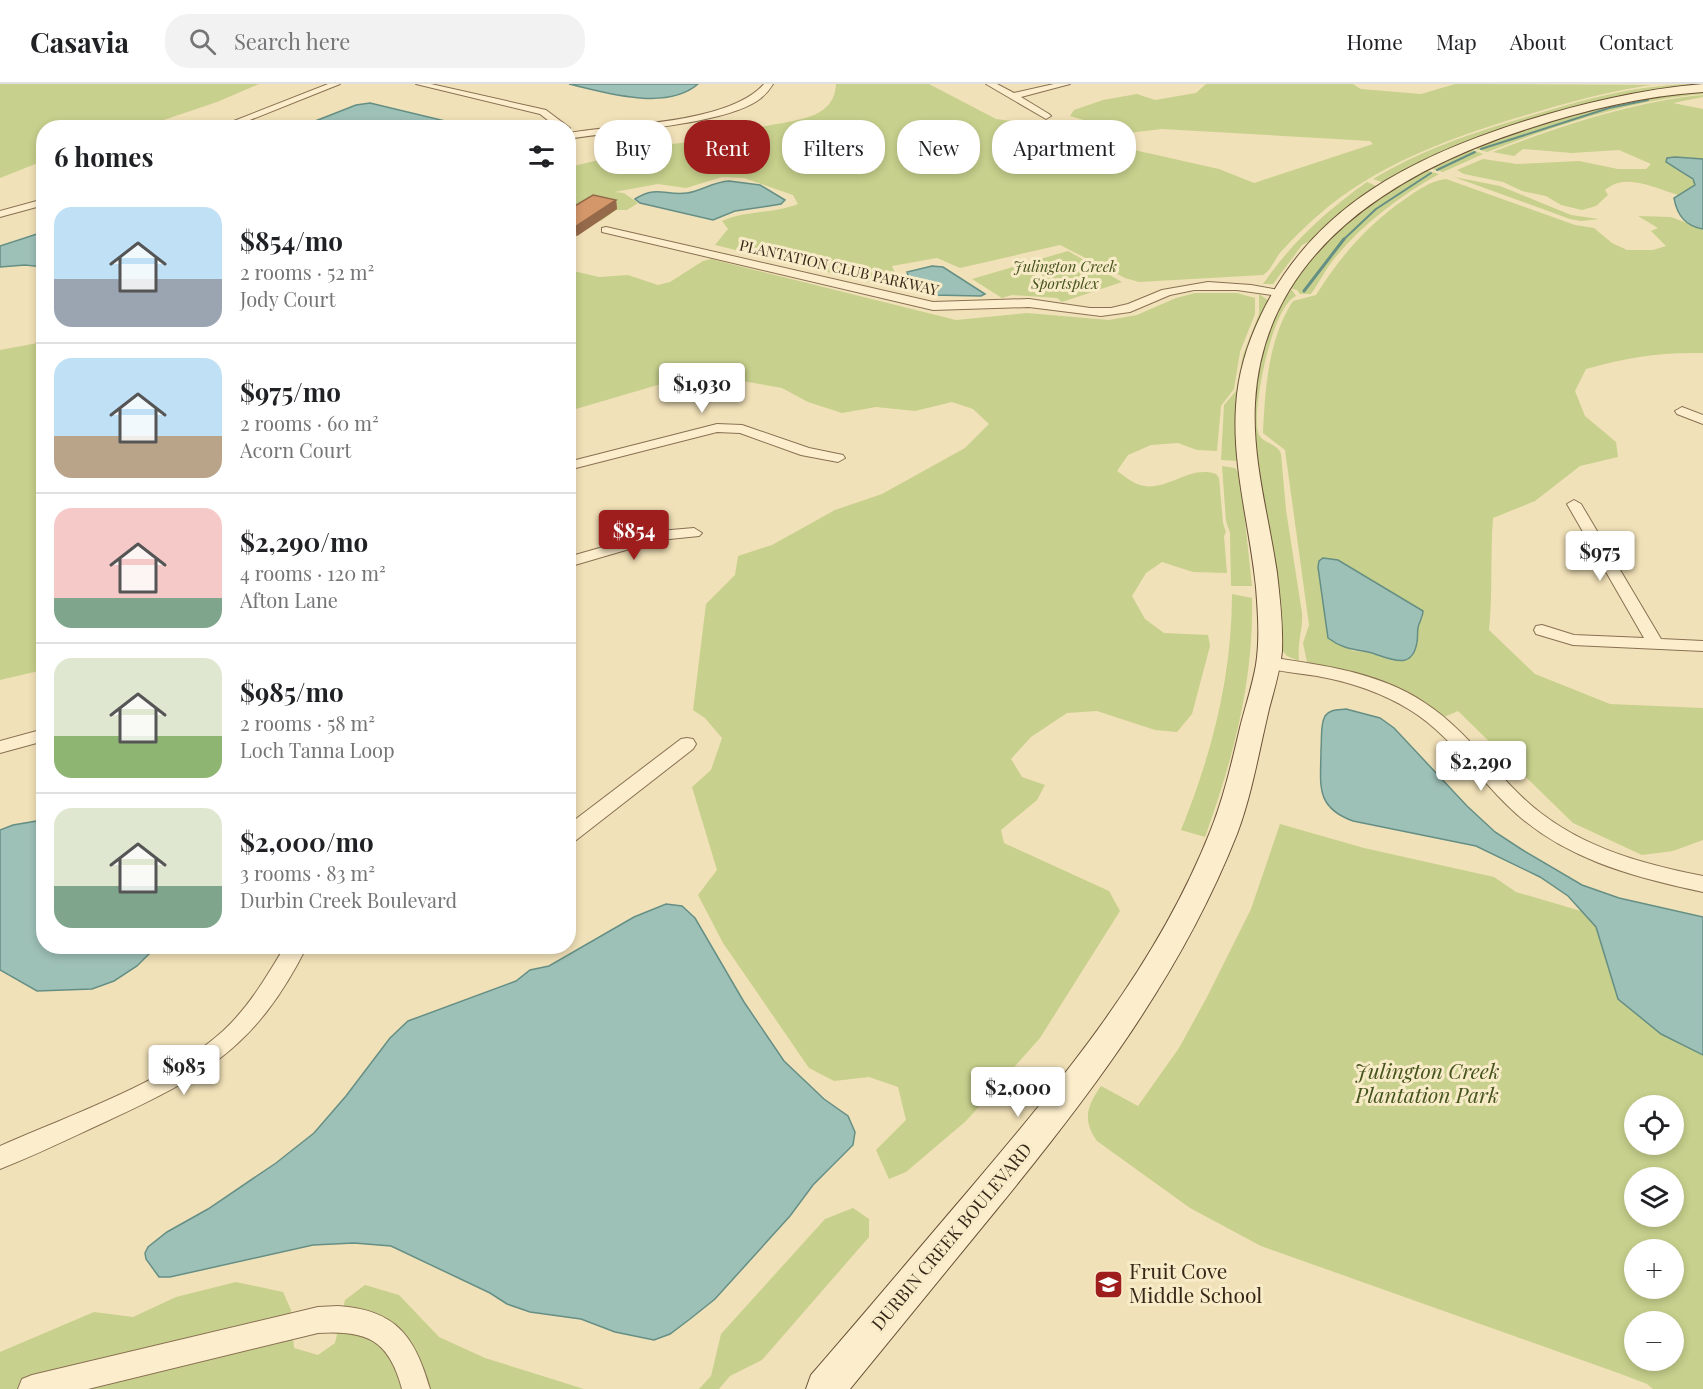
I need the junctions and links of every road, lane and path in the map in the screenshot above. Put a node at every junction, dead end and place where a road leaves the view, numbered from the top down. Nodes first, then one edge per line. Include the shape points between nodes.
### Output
1 (336, 84) edge
2 (420, 84) edge
3 (769, 84) edge
4 (990, 84) edge
5 (1066, 84) edge
6 (1703, 88) edge
7 (1013, 96) junction
8 (1046, 116) dead end
9 (241, 120) edge
10 (554, 120) edge
11 (576, 133) edge
12 (36, 204) edge
13 (0, 214) edge
14 (606, 230) dead end
15 (1279, 293) junction
16 (1682, 411) dead end
17 (1703, 420) edge
18 (838, 458) dead end
19 (576, 464) edge
20 (1574, 504) dead end
21 (694, 533) dead end
22 (576, 560) edge
23 (1542, 630) dead end
24 (1655, 644) junction
25 (1703, 646) edge
26 (1269, 663) junction
27 (36, 737) edge
28 (687, 744) dead end
29 (0, 747) edge
30 (576, 830) edge
31 (1703, 884) edge
32 (292, 954) edge
33 (0, 1158) edge
34 (32, 1389) edge
35 (420, 1389) edge
36 (825, 1389) edge

1 - 9 street
2 - 10 street via 543,112
3 - 11 street via 751,103 717,114
4 - 7 street
5 - 7 street
6 - 15 street, DURBIN CREEK BOULEVARD via 1605,101 1504,131 1432,159 1349,211 1316,243
7 - 8 street
12 - 13 street
14 - 15 street, PLANTATION CLUB PARKWAY via 933,306 1028,303 1107,313 1194,286 1232,286
15 - 26 street, DURBIN CREEK BOULEVARD via 1257,345 1245,415 1248,465 1268,594
16 - 17 street
18 - 19 street via 806,452 742,429 717,428
20 - 24 street
21 - 22 street via 659,536
23 - 24 street via 1573,640
24 - 25 street
26 - 31 street via 1356,679 1402,697 1441,724 1515,803 1556,835 1621,865
26 - 36 street, DURBIN CREEK BOULEVARD via 1247,758 1226,825 1166,954 1054,1115
27 - 29 street
28 - 30 street
32 - 33 street via 245,1023 193,1068
34 - 35 street via 338,1318 362,1320 382,1329 398,1343

